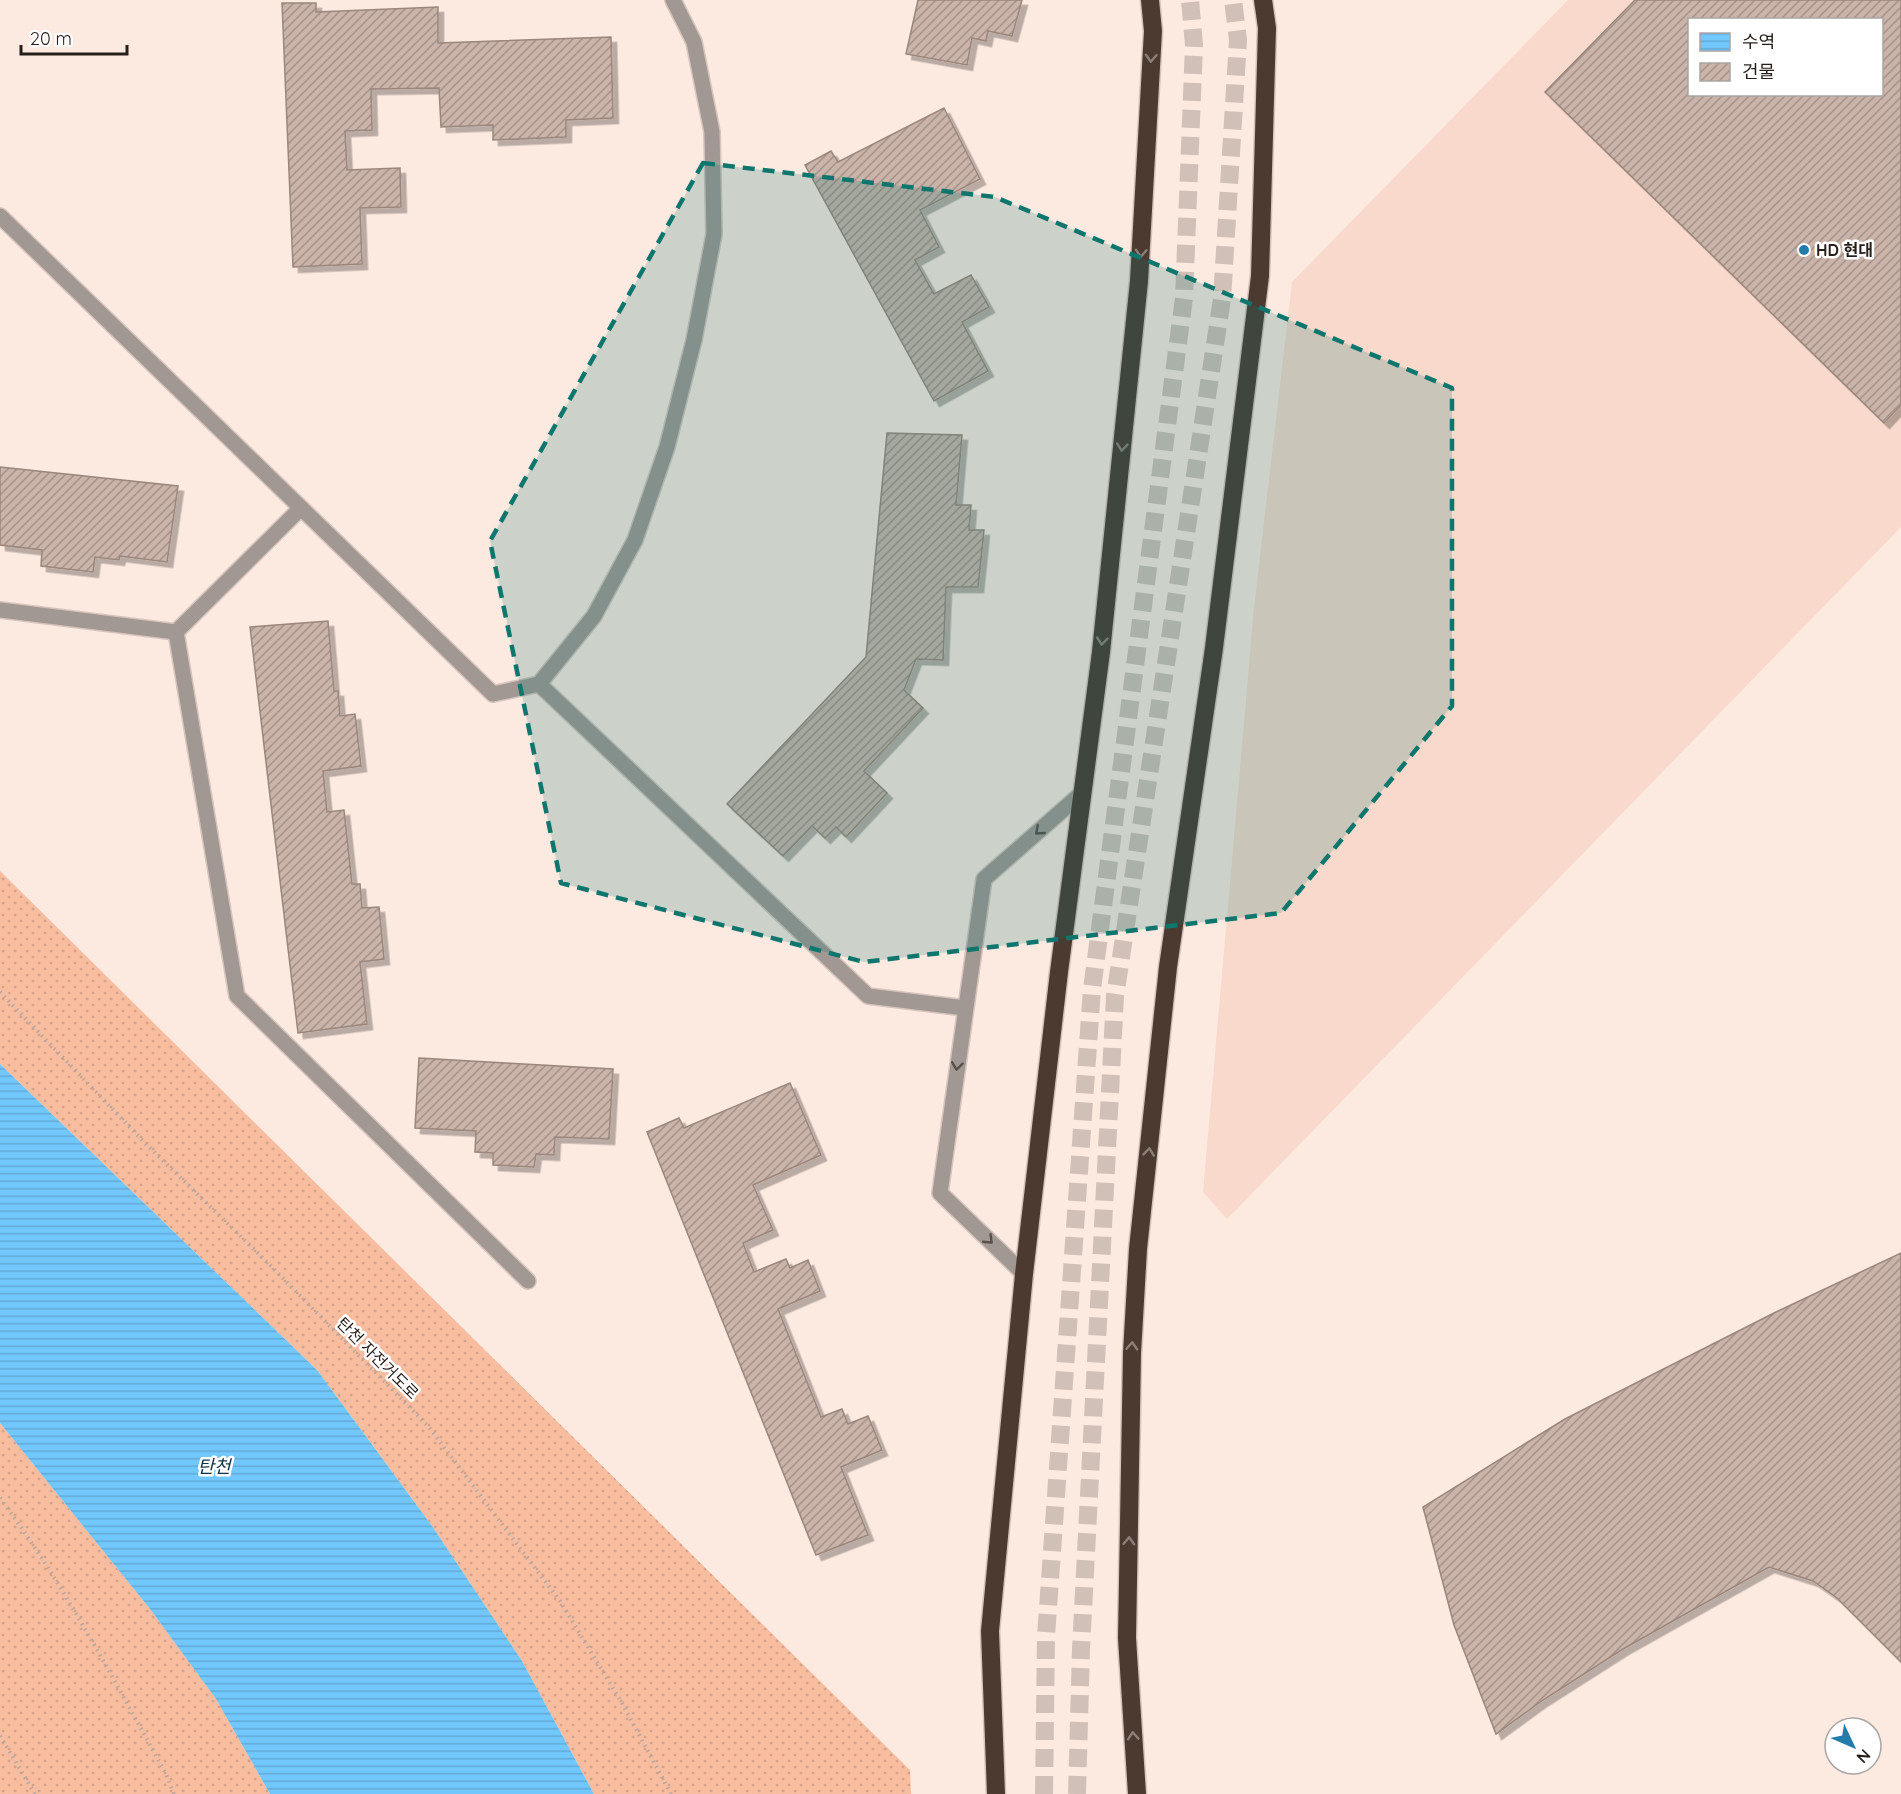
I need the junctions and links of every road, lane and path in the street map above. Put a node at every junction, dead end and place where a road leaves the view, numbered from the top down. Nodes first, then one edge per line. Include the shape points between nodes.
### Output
1 (673, 0) edge
2 (1150, 0) edge
3 (1263, 0) edge
4 (0, 216) edge
5 (301, 508) junction
6 (0, 610) edge
7 (176, 632) junction
8 (539, 684) junction
9 (1082, 793) junction
10 (0, 992) edge
11 (964, 1008) junction
12 (1024, 1274) junction
13 (528, 1281) dead end
14 (0, 1498) edge
15 (0, 1736) edge
16 (35, 1794) edge
17 (174, 1794) edge
18 (671, 1794) edge
19 (996, 1794) edge
20 (1137, 1794) edge

1 - 8 lane via 694,42 712,132 714,234 694,340 667,447 635,540 594,616
2 -> 9 highway via 1153,31 1139,281 1101,652
20 -> 3 highway via 1127,1638 1132,1353 1138,1249 1168,967 1214,648 1260,276 1267,28
4 - 5 lane
5 - 7 lane
5 - 8 lane via 493,694
6 - 7 lane
7 - 13 lane via 237,996
8 - 11 lane via 868,996
9 -> 11 lane via 984,879
9 - 12 highway
10 - 18 path, 탄천 자전거도로 via 428,1426 560,1601
11 -> 12 lane via 940,1193
12 - 19 highway via 990,1631
14 - 17 path via 93,1642
15 - 16 path

